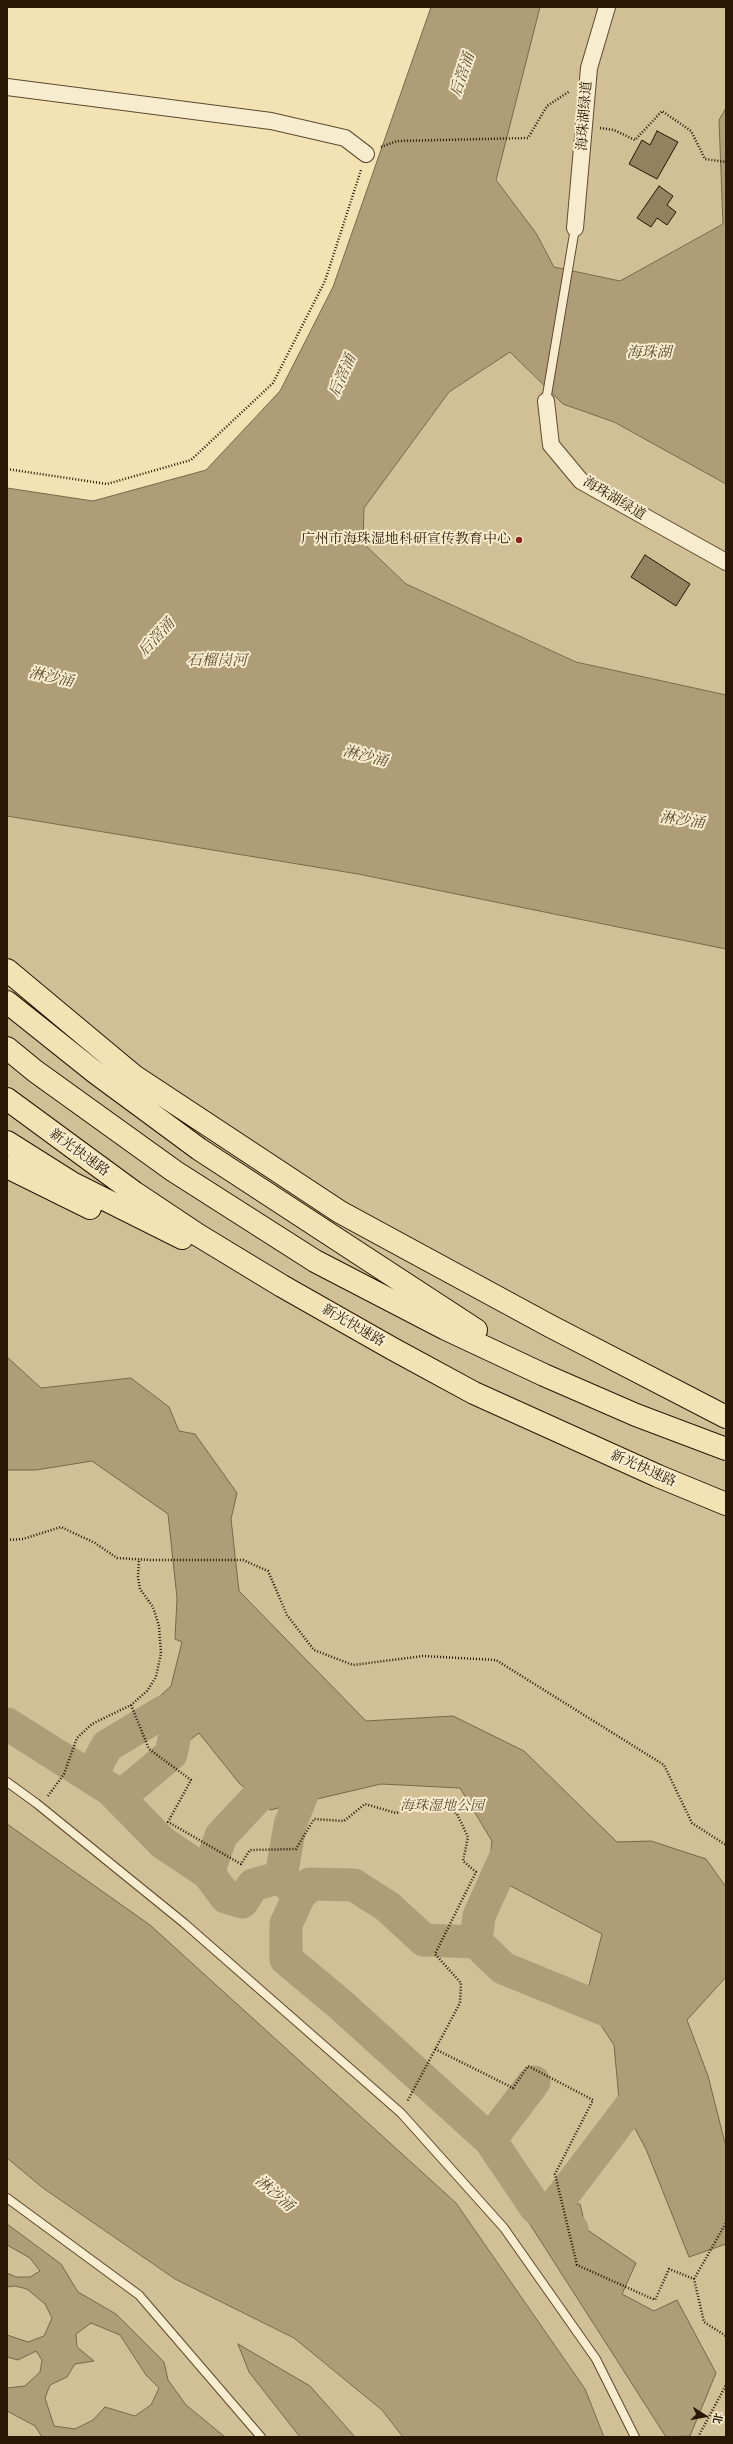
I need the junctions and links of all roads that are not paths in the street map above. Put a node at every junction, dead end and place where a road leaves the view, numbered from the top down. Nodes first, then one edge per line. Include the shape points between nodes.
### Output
1 (607, 7) edge
2 (7, 87) edge
3 (366, 154) road end
4 (575, 228) joint
5 (546, 401) joint
6 (726, 562) edge
7 (7, 970) edge
8 (7, 1002) edge
9 (7, 1048) edge
10 (7, 1099) edge
11 (7, 1142) edge
12 (7, 1167) edge
13 (282, 1286) junction
14 (544, 1375) junction
15 (726, 1417) edge
16 (726, 1449) edge
17 (726, 1504) edge
18 (7, 1782) edge
19 (7, 2198) edge
20 (261, 2437) edge
21 (635, 2437) edge

1 - 4 street, 海珠湖绿道 via 588,68
2 - 3 street via 271,121 345,138
4 - 5 lane
5 - 6 street, 海珠湖绿道 via 551,445 581,481
7 - 15 highway via 134,1076 340,1212 550,1326
8 - 14 highway via 102,1077 199,1148
9 - 14 highway via 174,1171 315,1261 446,1329
10 - 13 highway, 新光快速路 via 135,1193
11 - 13 highway via 72,1183
12 - 13 highway via 77,1203
13 - 17 highway, 新光快速路 via 474,1393
14 - 16 highway via 636,1415
18 - 21 lane via 184,1923 401,2113 504,2228 596,2359
19 - 20 lane via 139,2296

